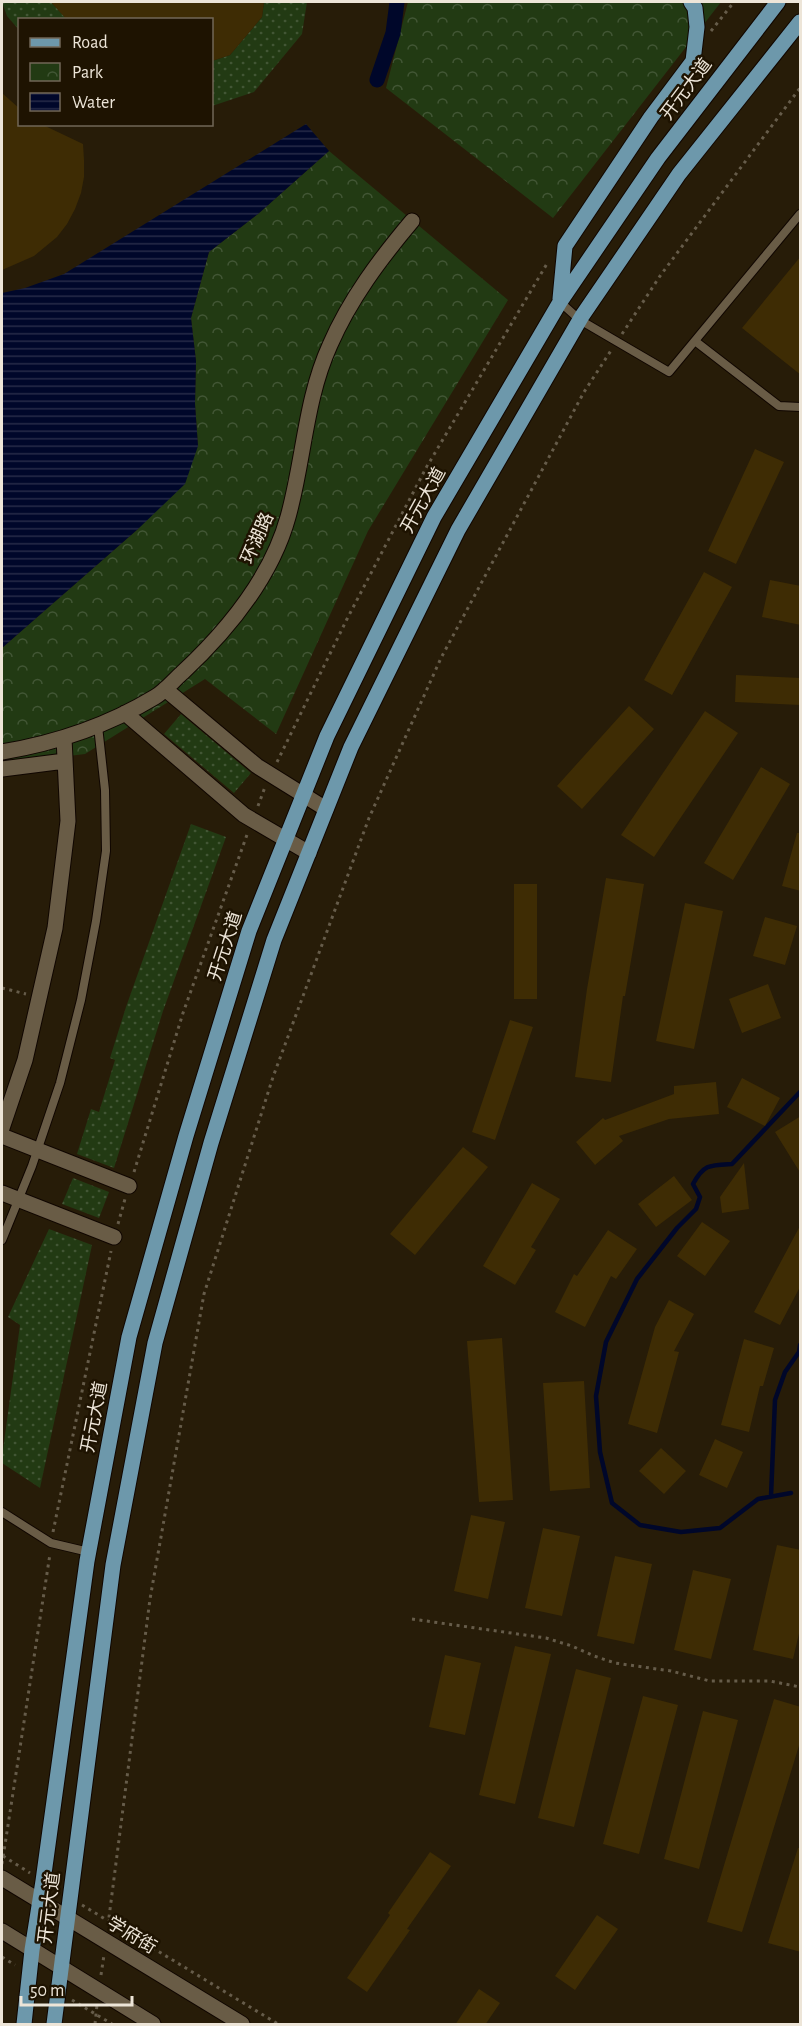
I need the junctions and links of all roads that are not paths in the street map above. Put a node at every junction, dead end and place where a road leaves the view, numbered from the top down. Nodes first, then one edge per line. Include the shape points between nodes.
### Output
1 (691, 2) edge
2 (778, 2) edge
3 (801, 22) edge
4 (801, 214) edge
5 (412, 221) dead end
6 (560, 302) junction
7 (580, 320) junction
8 (695, 341) junction
9 (801, 407) edge
10 (165, 689) junction
11 (125, 713) junction
12 (98, 726) junction
13 (64, 738) junction
14 (2, 752) edge
15 (65, 761) junction
16 (2, 769) edge
17 (303, 795) junction
18 (326, 809) junction
19 (286, 839) junction
20 (309, 853) junction
21 (2, 1128) edge
22 (2, 1136) edge
23 (38, 1150) junction
24 (129, 1186) dead end
25 (2, 1193) edge
26 (18, 1200) junction
27 (114, 1237) dead end
28 (2, 1240) edge
29 (2, 1512) edge
30 (89, 1552) junction
31 (2, 1878) edge
32 (40, 1902) junction
33 (67, 1918) junction
34 (2, 1931) edge
35 (32, 1950) junction
36 (61, 1968) junction
37 (24, 2025) edge
38 (54, 2025) edge
39 (153, 2025) edge
40 (242, 2025) edge

1 - 6 main road via 697,27 693,61 566,246
2 - 6 main road, 开元大道 via 658,158
3 - 7 main road, 开元大道 via 679,174
4 - 8 lane
5 - 10 street, 环湖路 via 355,297 330,346 315,384 288,519 271,561 243,608
6 - 7 lane
6 - 17 main road, 开元大道 via 434,518 327,736
7 - 8 lane via 669,372
7 - 18 main road, 开元大道 via 458,530 351,747
8 - 9 lane via 779,405
10 - 11 street, 环湖路
10 - 17 street via 257,766
11 - 12 street, 环湖路
11 - 19 street via 244,815
12 - 13 street, 环湖路
12 - 23 lane via 106,851 81,1000
13 - 14 street, 环湖路
13 - 15 street
15 - 16 street
15 - 21 street via 68,821 54,927 25,1060
17 - 18 street
17 - 19 main road, 开元大道
18 - 20 main road, 开元大道
19 - 20 street
19 - 30 main road, 开元大道 via 249,931 129,1337
20 - 33 main road, 开元大道 via 270,951 155,1343 113,1565
22 - 23 street
23 - 24 street
23 - 26 lane
25 - 26 street
26 - 27 street
26 - 28 lane
29 - 30 lane via 51,1543
30 - 32 main road, 开元大道
31 - 32 street, 学府街
32 - 33 street, 学府街
32 - 35 main road, 开元大道
33 - 36 main road, 开元大道
33 - 40 street, 学府街
34 - 35 street
35 - 36 street
35 - 37 main road, 开元大道
36 - 38 main road, 开元大道
36 - 39 street

